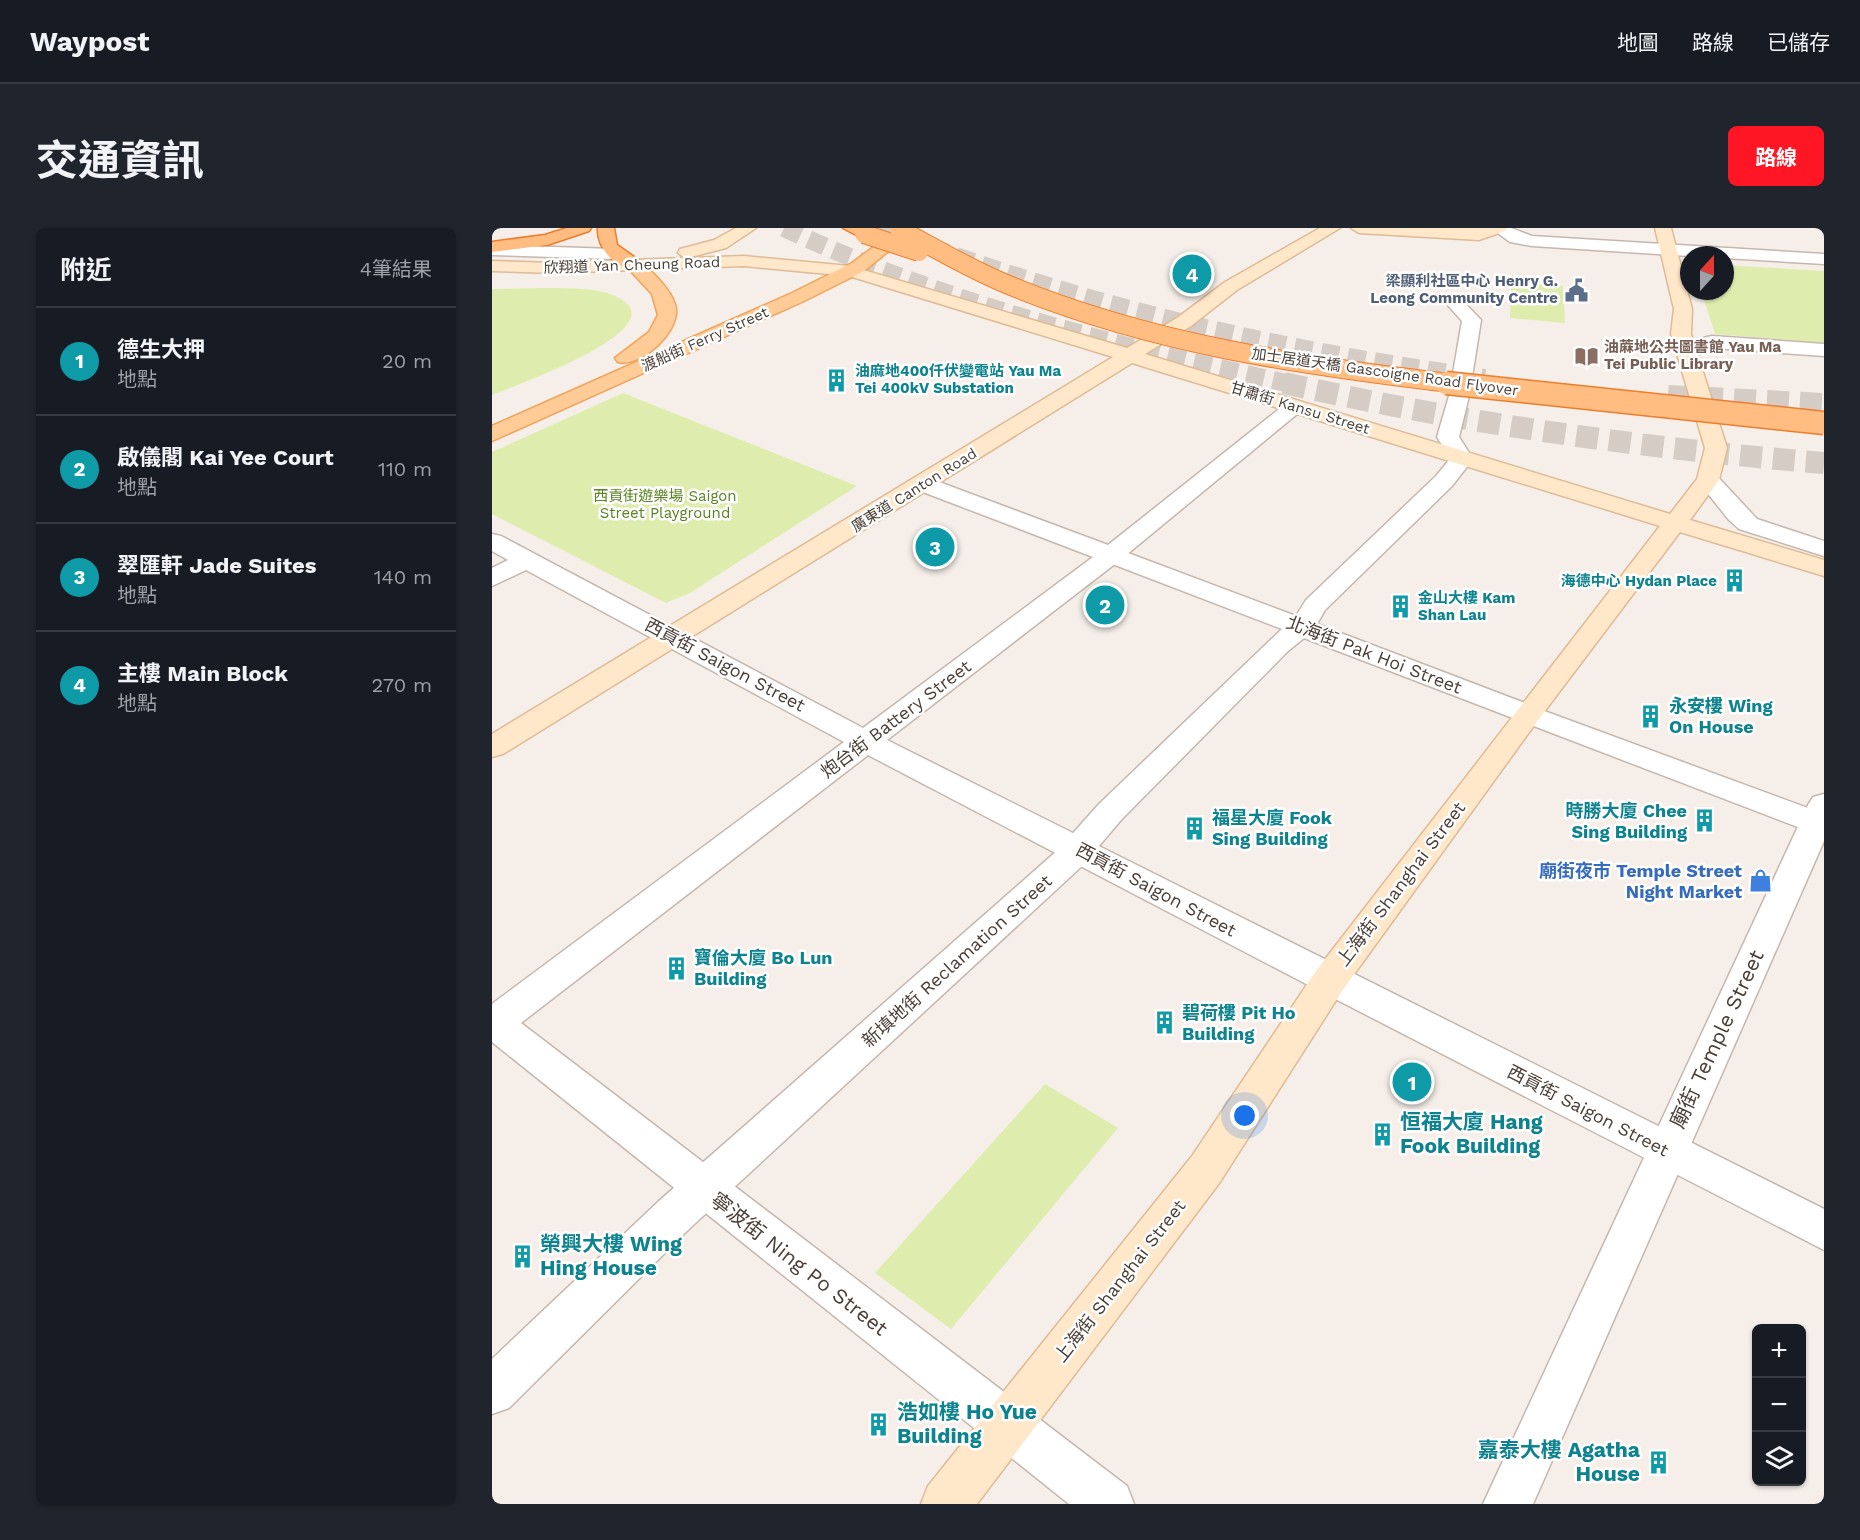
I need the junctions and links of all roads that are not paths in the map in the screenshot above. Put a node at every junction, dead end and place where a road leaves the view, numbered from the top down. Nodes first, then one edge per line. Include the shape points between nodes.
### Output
1 (583, 228) edge
2 (606, 228) edge
3 (748, 228) edge
4 (851, 228) edge
5 (897, 228) edge
6 (909, 228) edge
7 (939, 228) edge
8 (1332, 228) edge
9 (1359, 228) edge
10 (1499, 228) edge
11 (1663, 228) edge
12 (492, 249) edge
13 (1668, 249) junction
14 (614, 254) junction
15 (1824, 259) edge
16 (772, 263) joint
17 (634, 265) junction
18 (492, 266) edge
19 (967, 267) junction
20 (850, 271) junction
21 (1454, 302) dead end
22 (1824, 350) edge
23 (1690, 354) junction
24 (1128, 357) junction
25 (1295, 406) junction
26 (1824, 414) edge
27 (492, 416) edge
28 (1824, 423) edge
29 (492, 434) edge
30 (1462, 459) junction
31 (1708, 480) junction
32 (923, 484) junction
33 (1674, 523) junction
34 (492, 541) edge
35 (1824, 549) edge
36 (1111, 555) junction
37 (526, 560) junction
38 (1824, 568) edge
39 (492, 578) edge
40 (1302, 627) junction
41 (671, 637) junction
42 (1528, 714) junction
43 (868, 741) junction
44 (492, 747) edge
45 (1821, 818) edge
46 (1078, 850) junction
47 (1329, 981) junction
48 (493, 1022) edge
49 (1667, 1150) junction
50 (705, 1190) junction
51 (1824, 1230) edge
52 (492, 1391) edge
53 (1008, 1425) junction
54 (946, 1504) edge
55 (1109, 1504) edge
56 (1508, 1504) edge

1 - 12 highway via 546,240
2 - 14 highway via 605,240
3 - 14 main road, 欣翔道 Yan Cheung Road via 720,244 680,254
4 - 19 highway, bridge
5 - 19 highway, 加士居道天橋 Gascoigne Road Flyover, bridge
6 - 20 main road, 渡船街 Ferry Street
7 - 26 highway, 加士居道天橋 Gascoigne Road Flyover via 962,250 1017,280 1090,306 1189,333 1394,369
8 - 24 main road, 廣東道 Canton Road via 1231,286
9 - 10 main road via 1479,235
10 - 13 street via 1516,238 1532,241
11 - 13 main road, 上海街 Shanghai Street
12 - 14 street, 欣翔道 Yan Cheung Road
13 - 15 street
13 - 23 main road, 上海街 Shanghai Street via 1683,309 1682,334
14 - 17 highway
16 - 17 main road, 欣翔道 Yan Cheung Road
16 - 20 main road, 甘肅街 Kansu Street
17 - 18 main road, 欣翔道 Yan Cheung Road
17 - 27 main road, 渡船街 Ferry Street via 657,285 669,308 667,322 658,336 627,357
19 - 28 highway, 加士居道天橋 Gascoigne Road Flyover, bridge via 1033,296 1112,321 1180,340 1280,360 1434,382
20 - 24 main road, 甘肅街 Kansu Street
20 - 29 main road, 渡船街 Ferry Street
21 - 30 street via 1472,320 1448,437
22 - 23 street via 1712,342 1700,344
23 - 31 main road, 上海街 Shanghai Street via 1716,447
24 - 25 main road, 甘肅街 Kansu Street
24 - 32 main road, 廣東道 Canton Road
25 - 30 main road, 甘肅街 Kansu Street
25 - 36 street, 炮台街 Battery Street
30 - 33 main road, 甘肅街 Kansu Street
30 - 40 street, 新填地街 Reclamation Street via 1315,606
31 - 33 main road, 上海街 Shanghai Street
31 - 35 street via 1748,524
32 - 36 street, 北海街 Pak Hoi Street
32 - 41 main road, 廣東道 Canton Road
33 - 38 main road, 甘肅街 Kansu Street
33 - 42 main road, 上海街 Shanghai Street
34 - 37 street, 西貢街 Saigon Street
36 - 40 street, 北海街 Pak Hoi Street
36 - 43 street, 炮台街 Battery Street
37 - 39 street
37 - 41 street, 西貢街 Saigon Street
40 - 42 street, 北海街 Pak Hoi Street
40 - 46 street, 新填地街 Reclamation Street via 1261,662 1110,812
41 - 43 street, 西貢街 Saigon Street
41 - 44 main road, 廣東道 Canton Road
42 - 45 street, 北海街 Pak Hoi Street
42 - 47 main road, 上海街 Shanghai Street
43 - 46 street, 西貢街 Saigon Street
43 - 48 street, 炮台街 Battery Street
45 - 49 street, 廟街 Temple Street
46 - 47 street, 西貢街 Saigon Street
46 - 50 street, 新填地街 Reclamation Street
47 - 49 street, 西貢街 Saigon Street
47 - 53 main road, 上海街 Shanghai Street via 1206,1169
48 - 50 street, 寧波街 Ning Po Street
49 - 51 street, 西貢街 Saigon Street
49 - 56 street, 廟街 Temple Street
50 - 52 street, 新填地街 Reclamation Street via 674,1215
50 - 53 street, 寧波街 Ning Po Street
53 - 54 main road, 上海街 Shanghai Street
53 - 55 street, 寧波街 Ning Po Street

